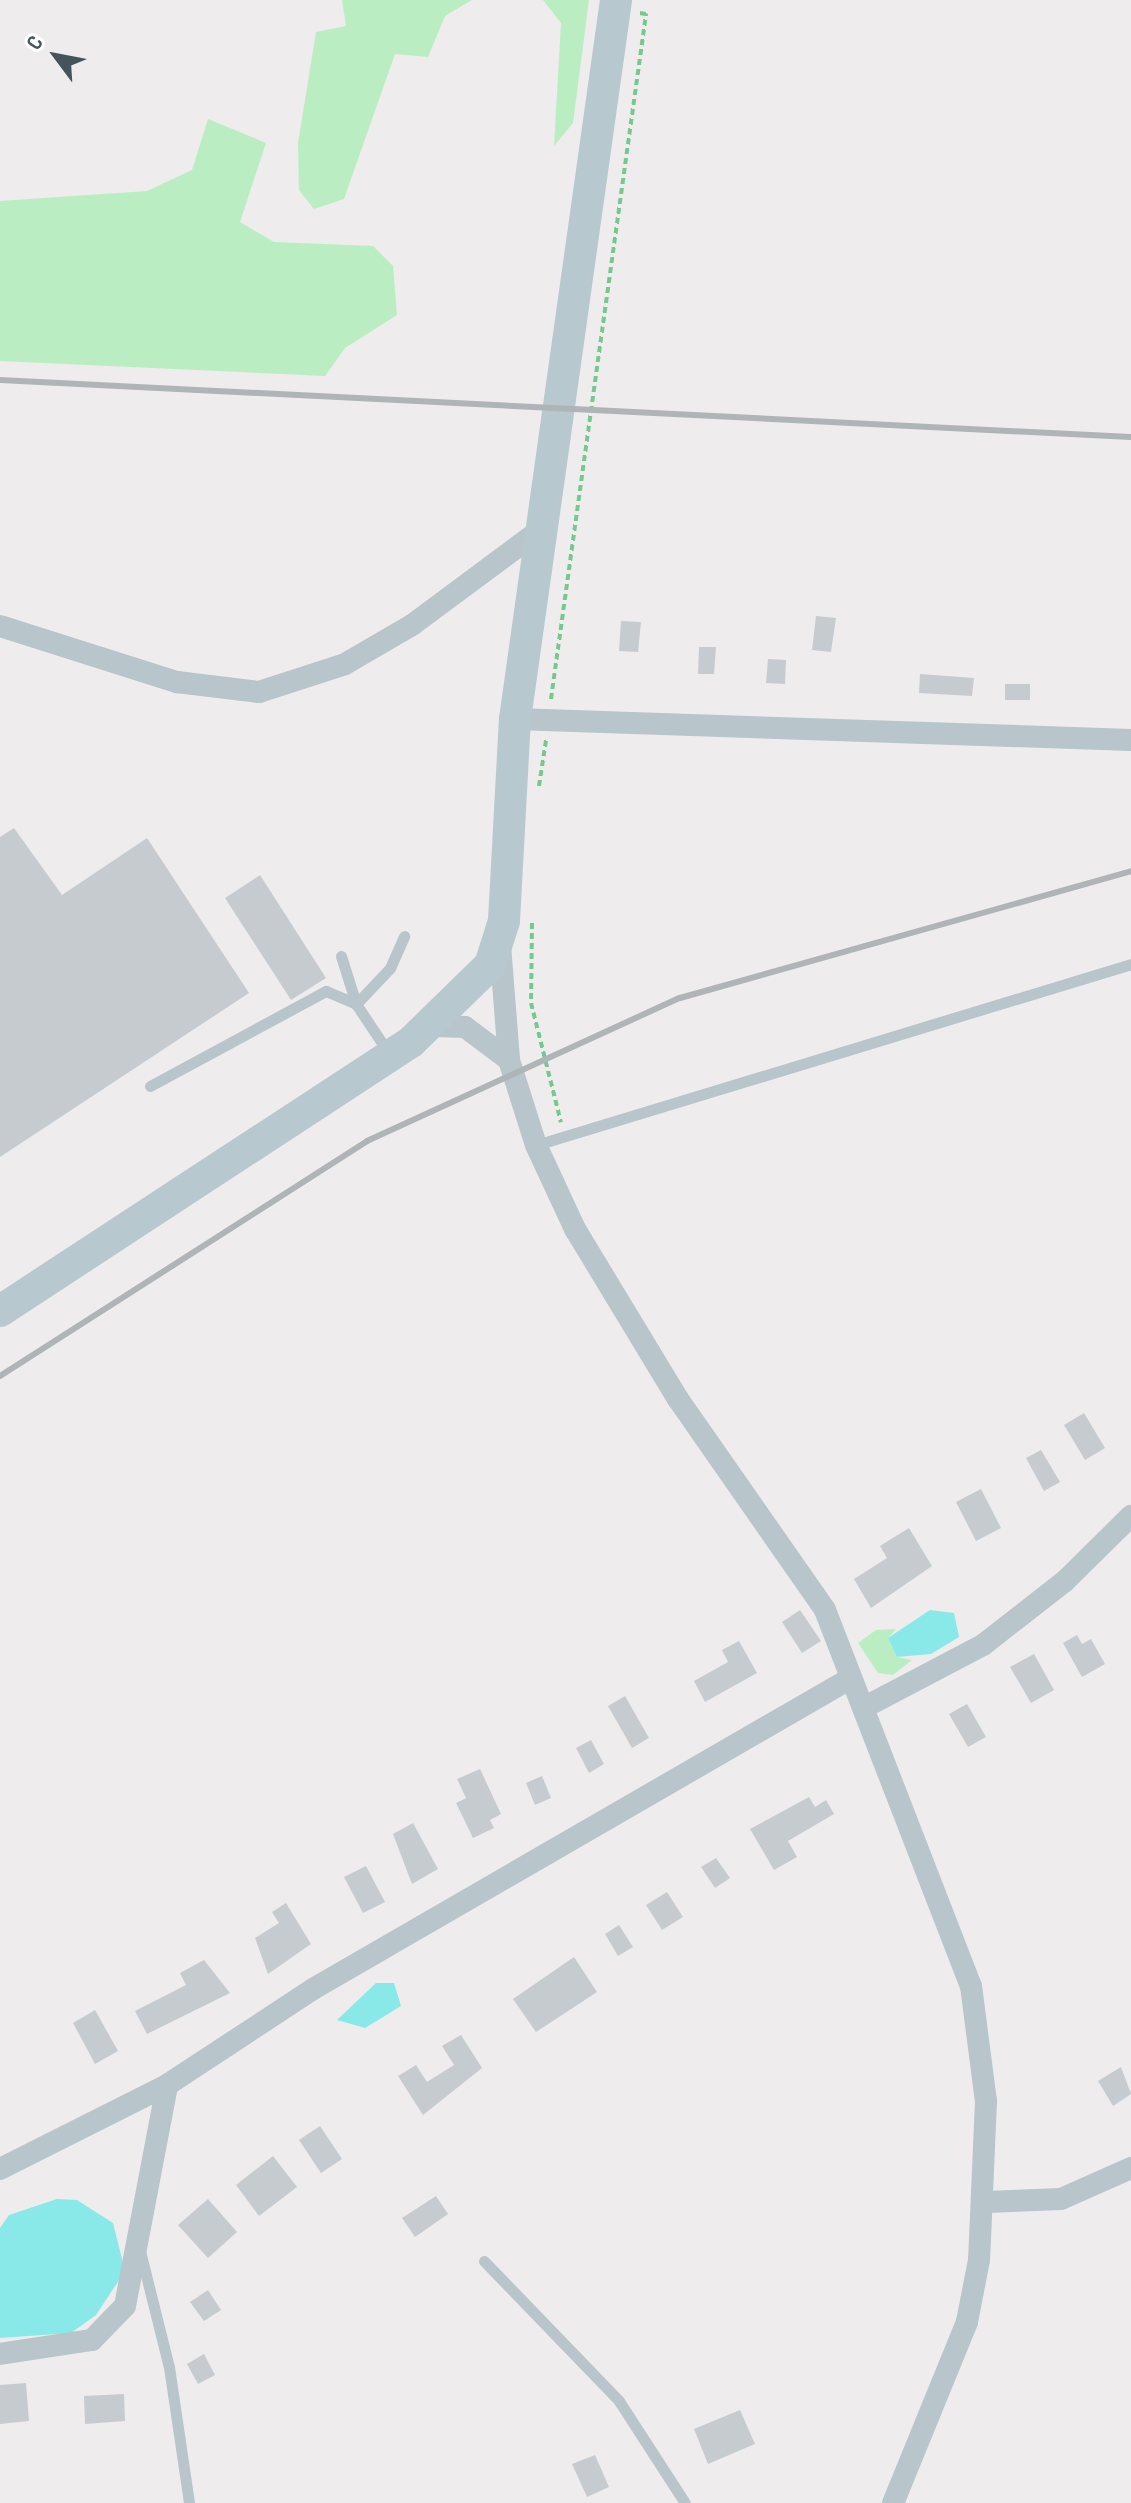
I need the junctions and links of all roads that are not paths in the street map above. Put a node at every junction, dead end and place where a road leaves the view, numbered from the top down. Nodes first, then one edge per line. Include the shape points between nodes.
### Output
1 (616, 4) edge
2 (540, 530) junction
3 (0, 626) edge
4 (515, 719) junction
5 (1131, 740) edge
6 (404, 936) dead end
7 (500, 944) junction
8 (341, 956) dead end
9 (1131, 964) edge
10 (356, 1004) junction
11 (434, 1026) junction
12 (390, 1055) junction
13 (509, 1060) junction
14 (150, 1086) dead end
15 (536, 1145) junction
16 (0, 1311) edge
17 (1131, 1516) edge
18 (851, 1678) junction
19 (863, 1708) junction
20 (167, 2085) junction
21 (1131, 2168) edge
22 (0, 2169) edge
23 (987, 2202) junction
24 (140, 2251) junction
25 (484, 2261) dead end
26 (0, 2354) edge
27 (189, 2503) edge
28 (685, 2503) edge
29 (893, 2503) edge

1 - 2 street
2 - 3 street via 385,641 345,664 259,692 177,682
2 - 4 street
4 - 5 street
4 - 7 street
6 - 10 lane via 390,968
7 - 11 street via 478,984
7 - 13 street
8 - 10 lane
9 - 15 lane
10 - 12 lane
10 - 14 lane via 326,991
11 - 12 street
11 - 13 street via 465,1027
12 - 16 street
13 - 15 street
15 - 18 street via 575,1229 678,1399 825,1610
17 - 19 street via 1065,1581 983,1645
18 - 19 street
18 - 20 street via 313,1989
19 - 23 street via 971,1986 983,2038
20 - 22 street
20 - 24 street
21 - 23 street via 1061,2199
23 - 29 street via 967,2322
24 - 26 street via 125,2306 92,2340
24 - 27 lane via 169,2367
25 - 28 lane via 619,2401

